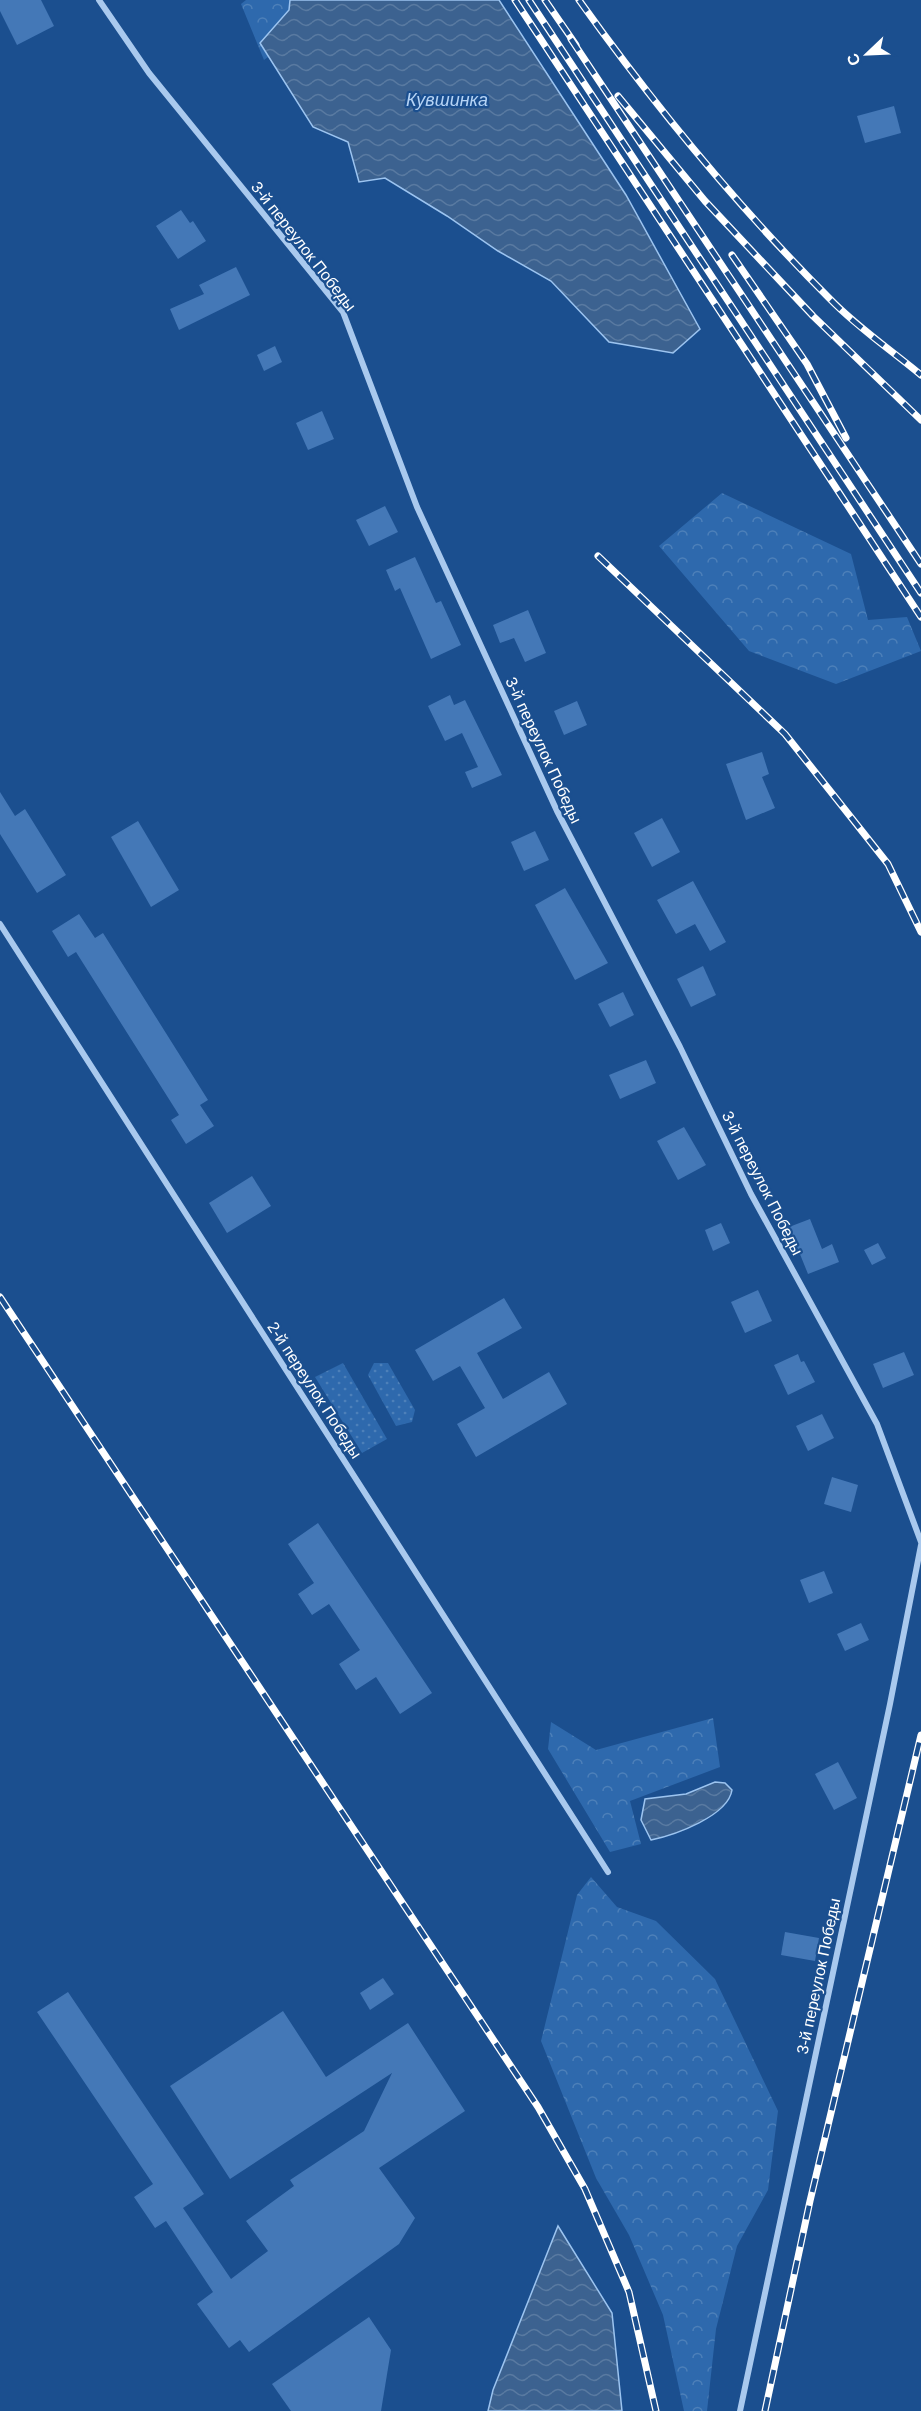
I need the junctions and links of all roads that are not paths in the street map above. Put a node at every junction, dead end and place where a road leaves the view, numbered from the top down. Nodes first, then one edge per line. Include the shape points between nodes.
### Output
1 (99, 0) edge
2 (0, 924) edge
3 (921, 1544) edge
4 (608, 1872) dead end
5 (740, 2411) edge

1 - 3 street, 3-й переулок Победы via 149,73 343,312 417,507 557,811 680,1047 751,1194 877,1424
2 - 4 street, 2-й переулок Победы
3 - 5 street, 3-й переулок Победы

